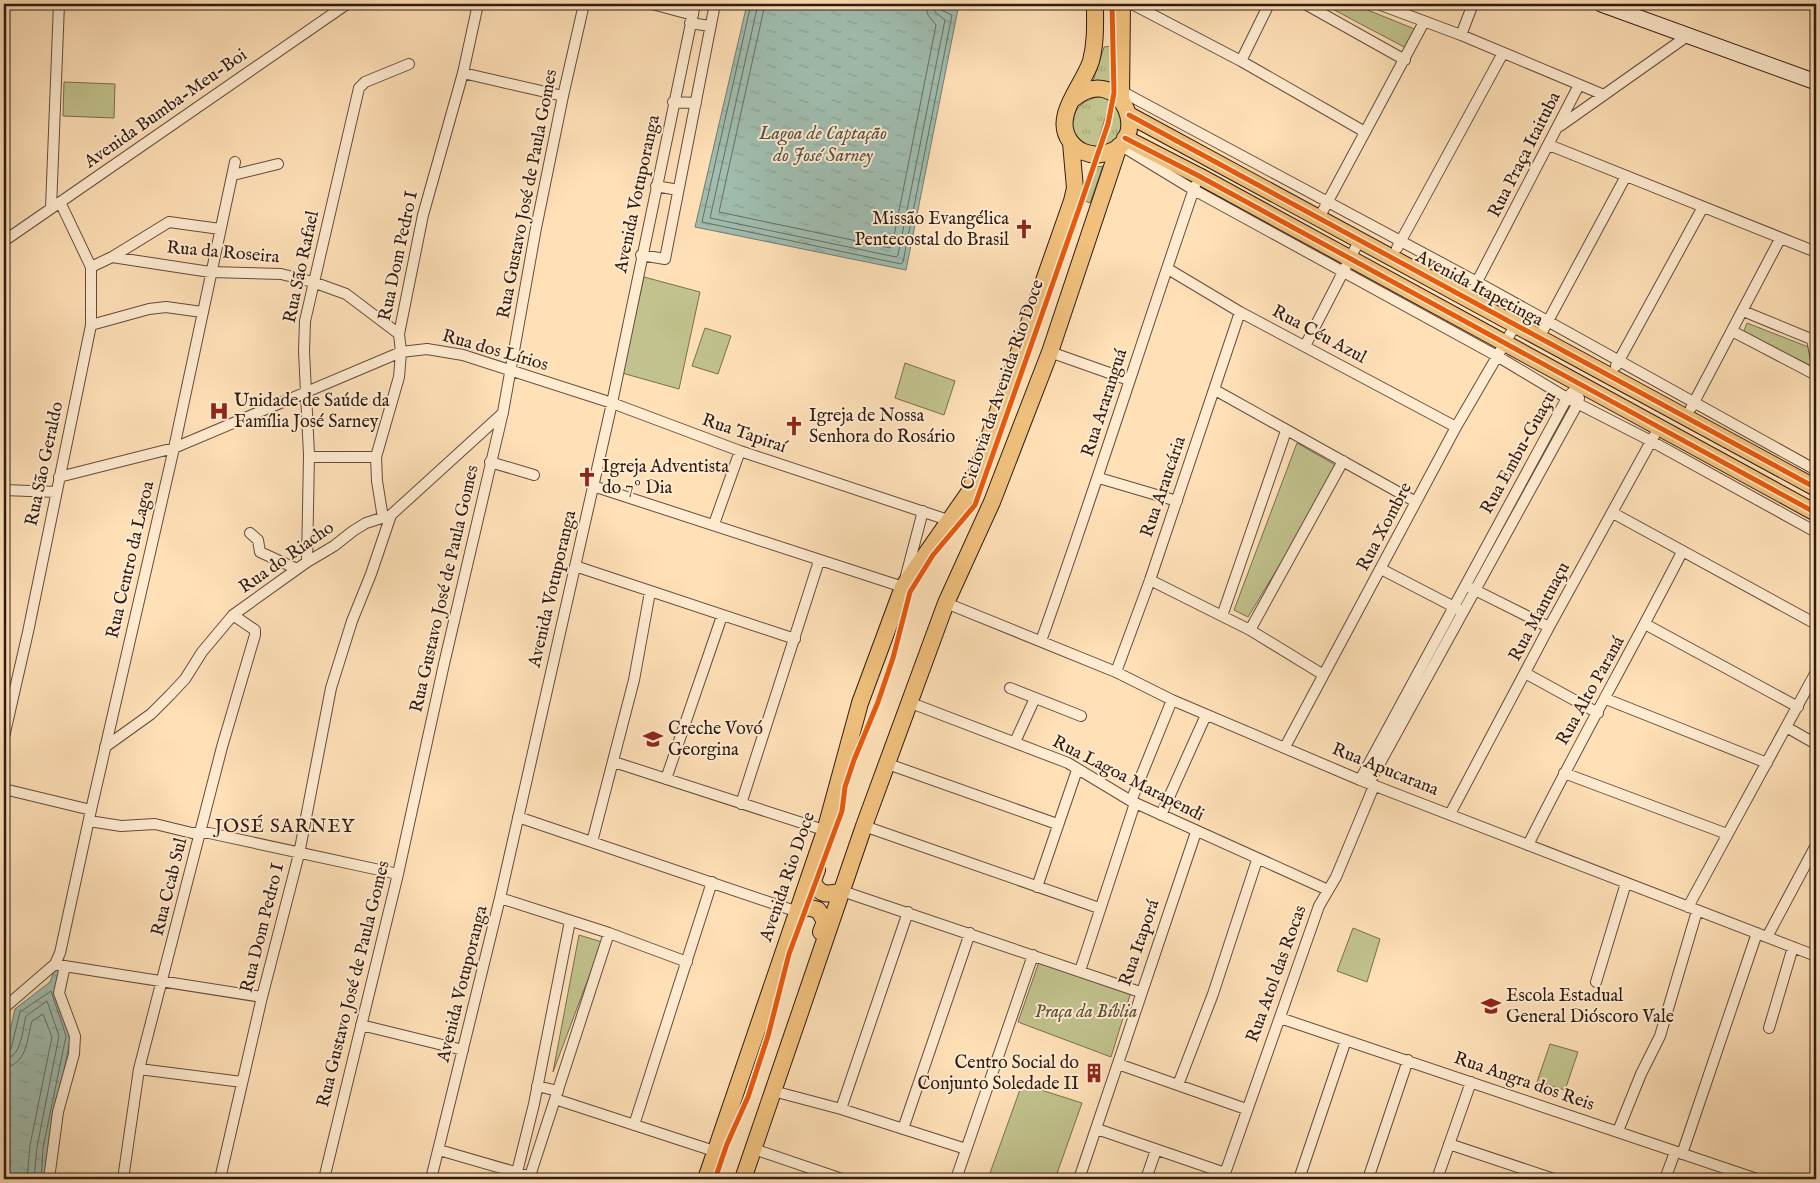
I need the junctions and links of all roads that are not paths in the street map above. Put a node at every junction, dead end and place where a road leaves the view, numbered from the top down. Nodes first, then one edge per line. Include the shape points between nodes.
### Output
1 (59, 4) edge
2 (347, 4) edge
3 (478, 4) edge
4 (584, 4) edge
5 (652, 4) edge
6 (695, 4) edge
7 (715, 4) edge
8 (1095, 4) edge
9 (1122, 4) edge
10 (1132, 4) edge
11 (1269, 4) edge
12 (1304, 4) edge
13 (1378, 4) edge
14 (1473, 4) edge
15 (1601, 4) edge
16 (692, 19) junction
17 (1424, 22) junction
18 (710, 26) junction
19 (1461, 35) junction
20 (1686, 37) junction
21 (1503, 53) junction
22 (1405, 60) junction
23 (1241, 61) junction
24 (409, 64) dead end
25 (463, 73) junction
26 (1816, 82) edge
27 (1579, 85) junction
28 (1121, 95) junction
29 (1604, 95) junction
30 (563, 96) junction
31 (1073, 99) junction
32 (673, 102) junction
33 (696, 103) junction
34 (1129, 114) junction
35 (1559, 126) junction
36 (1364, 132) junction
37 (1071, 143) junction
38 (1121, 143) junction
39 (1549, 145) junction
40 (235, 162) dead end
41 (278, 164) dead end
42 (233, 175) junction
43 (1626, 176) junction
44 (1196, 183) junction
45 (656, 186) junction
46 (678, 190) junction
47 (1327, 203) junction
48 (56, 205) junction
49 (1703, 207) junction
50 (1319, 218) junction
51 (220, 229) junction
52 (1780, 239) junction
53 (4, 241) edge
54 (1359, 241) junction
55 (1400, 242) junction
56 (1816, 252) edge
57 (641, 255) junction
58 (112, 257) junction
59 (1392, 258) junction
60 (1348, 265) junction
61 (91, 267) junction
62 (1168, 269) junction
63 (210, 272) junction
64 (313, 282) junction
65 (1477, 282) junction
66 (1468, 299) junction
67 (1743, 311) junction
68 (202, 312) junction
69 (1240, 312) junction
70 (1516, 324) junction
71 (91, 325) junction
72 (1544, 329) junction
73 (1732, 331) junction
74 (399, 334) junction
75 (1814, 340) edge
76 (1305, 346) junction
77 (1501, 349) junction
78 (401, 352) junction
79 (1050, 352) junction
80 (1816, 360) edge
81 (1619, 361) junction
82 (1591, 365) junction
83 (510, 371) junction
84 (1816, 375) edge
85 (1610, 376) junction
86 (1129, 380) junction
87 (1580, 384) junction
88 (1215, 390) junction
89 (306, 391) junction
90 (1568, 398) junction
91 (612, 403) junction
92 (1578, 403) junction
93 (1690, 410) junction
94 (504, 412) junction
95 (1456, 427) junction
96 (1286, 431) junction
97 (1655, 434) junction
98 (174, 448) junction
99 (1746, 450) junction
100 (740, 451) junction
101 (309, 457) junction
102 (376, 457) junction
103 (1343, 461) junction
104 (490, 462) junction
105 (1736, 469) junction
106 (1816, 470) edge
107 (534, 475) dead end
108 (59, 477) junction
109 (1099, 478) junction
110 (593, 486) junction
111 (1816, 488) edge
112 (4, 490) edge
113 (56, 492) junction
114 (1177, 500) junction
115 (1416, 502) junction
116 (923, 511) junction
117 (1613, 513) junction
118 (1816, 513) edge
119 (387, 516) junction
120 (951, 521) junction
121 (714, 524) junction
122 (1816, 532) edge
123 (250, 533) dead end
124 (1682, 552) junction
125 (819, 561) junction
126 (307, 562) junction
127 (575, 566) junction
128 (297, 569) junction
129 (1381, 569) junction
130 (1150, 580) junction
131 (1465, 585) junction
132 (903, 587) junction
133 (1475, 590) junction
134 (650, 592) junction
135 (946, 602) junction
136 (1454, 606) junction
137 (1463, 612) junction
138 (233, 616) junction
139 (722, 616) junction
140 (1222, 616) junction
141 (1646, 624) junction
142 (1816, 624) edge
143 (1548, 627) junction
144 (1250, 630) junction
145 (795, 639) junction
146 (1041, 641) junction
147 (1116, 672) junction
148 (1816, 672) edge
149 (1526, 673) junction
150 (1322, 674) junction
151 (1010, 688) dead end
152 (1035, 698) junction
153 (1606, 699) junction
154 (1172, 700) junction
155 (910, 703) junction
156 (1798, 707) junction
157 (1598, 713) junction
158 (1206, 715) junction
159 (1081, 716) dead end
160 (1788, 728) junction
161 (4, 737) edge
162 (1015, 742) junction
163 (1816, 744) edge
164 (1284, 746) junction
165 (105, 747) junction
166 (614, 762) junction
167 (1767, 763) junction
168 (888, 764) junction
169 (1076, 770) junction
170 (1564, 773) junction
171 (666, 779) junction
172 (1368, 783) junction
173 (4, 789) edge
174 (1133, 802) junction
175 (741, 804) junction
176 (91, 810) junction
177 (1450, 814) junction
178 (1161, 815) junction
179 (518, 817) junction
180 (89, 821) junction
181 (1057, 824) junction
182 (864, 826) junction
183 (828, 832) junction
184 (1196, 832) junction
185 (200, 834) junction
186 (1728, 834) junction
187 (592, 842) junction
188 (1528, 845) junction
189 (1816, 845) edge
190 (299, 854) junction
191 (1257, 860) junction
192 (1806, 865) junction
193 (1816, 869) edge
194 (398, 874) junction
195 (712, 882) junction
196 (1626, 883) junction
197 (1037, 887) junction
198 (1328, 890) junction
199 (842, 891) junction
200 (500, 898) junction
201 (1099, 908) junction
202 (1693, 909) junction
203 (798, 912) junction
204 (908, 912) junction
205 (570, 921) junction
206 (609, 933) junction
207 (970, 933) junction
208 (1757, 933) junction
209 (1767, 938) junction
210 (1792, 947) junction
211 (1033, 955) junction
212 (1816, 956) edge
213 (687, 962) junction
214 (60, 965) junction
215 (1080, 971) junction
216 (164, 982) junction
217 (1596, 982) dead end
218 (1140, 992) junction
219 (262, 997) junction
220 (802, 1004) junction
221 (4, 1008) edge
222 (1280, 1018) junction
223 (361, 1025) junction
224 (1769, 1028) dead end
225 (1346, 1040) junction
226 (463, 1050) junction
227 (1408, 1060) junction
228 (1118, 1064) junction
229 (139, 1069) junction
230 (242, 1082) junction
231 (1472, 1082) junction
232 (1178, 1085) junction
233 (537, 1086) junction
234 (773, 1091) junction
235 (555, 1099) junction
236 (534, 1104) junction
237 (841, 1109) junction
238 (1246, 1109) junction
239 (634, 1125) junction
240 (903, 1129) junction
241 (1097, 1129) junction
242 (1618, 1131) junction
243 (1449, 1144) junction
244 (754, 1149) junction
245 (966, 1149) junction
246 (439, 1150) junction
247 (1156, 1150) junction
248 (714, 1151) junction
249 (1678, 1153) junction
250 (517, 1172) junction
251 (1224, 1176) edge
252 (1735, 1176) edge
253 (534, 1178) edge
254 (49, 1179) edge
255 (123, 1179) edge
256 (220, 1179) edge
257 (324, 1179) edge
258 (431, 1179) edge
259 (706, 1179) edge
260 (743, 1179) edge
261 (842, 1179) edge
262 (956, 1179) edge
263 (1079, 1179) edge
264 (1146, 1179) edge
265 (1299, 1179) edge
266 (1368, 1179) edge
267 (1437, 1179) edge
268 (1554, 1179) edge
269 (1665, 1179) edge
270 (1757, 1179) edge

1 - 48 street
2 - 48 street, Avenida Bumba-Meu-Boi
3 - 25 street, Rua Dom Pedro I
4 - 30 street, Rua Gustavo José de Paula Gomes
5 - 16 street
6 - 16 street, Avenida Votuporanga
7 - 18 street
8 - 31 main road, Avenida Rio Doce via 1090,62
9 - 28 main road
10 - 23 street
11 - 23 street
12 - 22 street
13 - 17 street, Rua Praça Itaituba
14 - 19 street
15 - 20 main road
16 - 18 street
16 - 32 street, Avenida Votuporanga
17 - 19 street, Rua Praça Itaituba
17 - 22 street
18 - 33 street
19 - 21 street, Rua Praça Itaituba
20 - 26 main road
20 - 29 street
21 - 27 street, Rua Praça Itaituba
21 - 55 street
22 - 36 street
23 - 36 street
24 - 64 street, Rua São Rafael via 365,82 357,95
25 - 30 street
25 - 74 street, Rua Dom Pedro I via 423,215
27 - 29 street
27 - 35 street, Rua Praça Itaituba
28 - 31 main road via 1097,89
28 - 34 main road
28 - 47 street, Avenida Itapetinga
29 - 35 street
30 - 83 street, Rua Gustavo José de Paula Gomes
31 - 37 main road, Avenida Rio Doce via 1064,121
32 - 33 street
32 - 45 street, Avenida Votuporanga
33 - 46 street
34 - 38 main road via 1129,131
34 - 50 main road, Avenida Itapetinga
35 - 39 street, Rua Praça Itaituba
36 - 47 street
37 - 38 main road via 1085,153 1097,155 1108,153
37 - 120 main road, Avenida Rio Doce via 1075,188 1072,201 970,491
38 - 44 main road, Avenida Itapetinga
38 - 79 main road
39 - 43 street
39 - 65 street, Rua Praça Itaituba
40 - 42 street, Rua Centro da Lagoa
41 - 42 street
42 - 51 street, Rua Centro da Lagoa
43 - 49 street
43 - 72 street
44 - 60 main road, Avenida Itapetinga
44 - 62 street, Rua Araranguá
45 - 46 street
45 - 57 street, Avenida Votuporanga
46 - 57 street via 665,258
47 - 50 street
47 - 55 street, Avenida Itapetinga
48 - 53 street, Avenida Bumba-Meu-Boi
48 - 61 street, Rua São Geraldo
49 - 52 street
49 - 81 street
50 - 54 main road, Avenida Itapetinga
51 - 58 street via 169,222
51 - 63 street, Rua Centro da Lagoa
52 - 56 street
52 - 67 street
54 - 59 main road, Avenida Itapetinga
54 - 60 street
55 - 59 street
55 - 65 street, Avenida Itapetinga
57 - 91 street, Avenida Votuporanga
58 - 61 street
58 - 63 street, Rua da Roseira
59 - 66 main road, Avenida Itapetinga
60 - 76 street
60 - 77 main road, Avenida Itapetinga
61 - 71 street, Rua São Geraldo
62 - 69 street, Rua Céu Azul
62 - 86 street, Rua Araranguá
63 - 64 street, Rua da Roseira via 281,274
63 - 68 street, Rua Centro da Lagoa
64 - 74 street, Rua da Roseira via 346,294
64 - 89 street, Rua São Rafael via 304,337
65 - 66 street, Rua Praça Itaituba
65 - 72 street, Avenida Itapetinga
66 - 70 main road, Avenida Itapetinga
67 - 73 street
67 - 75 street
68 - 71 street via 166,307 148,309
68 - 98 street, Rua Centro da Lagoa
69 - 76 street, Rua Céu Azul
69 - 88 street, Rua Araucária
70 - 72 main road, Avenida Itapetinga
70 - 77 street, Rua Xombre
71 - 108 street, Rua São Geraldo
72 - 81 street, Avenida Itapetinga
72 - 82 main road, Avenida Itapetinga
73 - 84 street
73 - 93 street
74 - 78 street, Rua Dom Pedro I
75 - 80 street
76 - 95 street, Rua Céu Azul
77 - 87 main road, Avenida Itapetinga
77 - 90 street, Avenida Itapetinga
77 - 95 street, Rua Xombre
78 - 83 street, Rua dos Lírios via 427,349 463,355
78 - 89 street, Rua dos Lírios
78 - 102 street, Rua Dom Pedro I via 399,377
79 - 86 street
79 - 135 main road via 992,502
81 - 85 street
81 - 93 street, Avenida Itapetinga
82 - 85 main road, Avenida Itapetinga
82 - 87 main road
83 - 91 street, Rua dos Lírios
83 - 94 street, Rua Gustavo José de Paula Gomes
85 - 93 main road, Avenida Itapetinga
86 - 109 street, Rua Araranguá
87 - 90 street, Rua Embu-Guaçu
87 - 92 street, Rua Embu-Guaçu
87 - 97 main road, Avenida Itapetinga
88 - 96 street
88 - 114 street, Rua Araucária
89 - 98 street, Rua dos Lírios
89 - 101 street, Rua São Rafael
90 - 92 street, Avenida Itapetinga
90 - 131 street, Rua Embu-Guaçu
91 - 100 street, Rua Tapiraí
91 - 110 street, Avenida Votuporanga
92 - 97 street, Avenida Itapetinga
92 - 133 street, Rua Embu-Guaçu
93 - 99 main road, Avenida Itapetinga
93 - 106 street, Avenida Itapetinga
94 - 104 street, Rua Gustavo José de Paula Gomes
94 - 119 street, Rua do Riacho
95 - 115 street, Rua Xombre
96 - 103 street
96 - 140 street
97 - 105 main road, Avenida Itapetinga
97 - 117 street, Rua Mantuaçu
97 - 122 street, Avenida Itapetinga
98 - 108 street, Rua dos Lírios
98 - 165 street, Rua Centro da Lagoa
99 - 105 main road
99 - 111 main road, Avenida Itapetinga
100 - 116 street, Rua Tapiraí
100 - 121 street
101 - 102 street
101 - 126 street, Rua São Rafael
102 - 119 street, Rua Dom Pedro I via 377,480
103 - 115 street
103 - 144 street
104 - 107 street
104 - 194 street, Rua Gustavo José de Paula Gomes
105 - 118 main road, Avenida Itapetinga
108 - 113 street, Rua São Geraldo
109 - 114 street
109 - 146 street, Rua Araranguá
110 - 121 street
110 - 127 street, Avenida Votuporanga
112 - 113 street
113 - 161 street, Rua São Geraldo
114 - 130 street, Rua Araucária
115 - 129 street, Rua Xombre
116 - 120 street, Rua Tapiraí
116 - 132 street, Avenida Rio Doce
117 - 124 street
117 - 143 street, Rua Mantuaçu
119 - 126 street, Rua do Riacho via 366,523
119 - 190 street, Rua Dom Pedro I via 331,688
120 - 132 main road, Avenida Rio Doce
121 - 125 street
123 - 128 street via 258,540 260,552
124 - 141 street, Rua Alto Paraná
124 - 142 street
125 - 132 street
125 - 145 street
126 - 128 street, Rua do Riacho
127 - 134 street
127 - 179 street, Avenida Votuporanga
128 - 138 street, Rua do Riacho
129 - 136 street
129 - 150 street, Rua Xombre
130 - 140 street
130 - 147 street, Rua Araucária
131 - 133 street
131 - 136 street, Rua Embu-Guaçu
132 - 183 main road, Avenida Rio Doce via 860,704
133 - 137 street, Rua Embu-Guaçu
133 - 143 street
134 - 139 street
134 - 166 street via 634,680
135 - 146 street, Rua Apucarana
135 - 155 main road
136 - 137 street
136 - 172 street, Rua Embu-Guaçu
137 - 172 street, Rua Embu-Guaçu
138 - 165 street, Rua do Riacho via 170,695
138 - 185 street, Rua Ccab Sul via 255,630 255,635
139 - 145 street
139 - 171 street
140 - 144 street
141 - 153 street, Rua Alto Paraná
141 - 156 street
143 - 149 street, Rua Mantuaçu
144 - 150 street
145 - 175 street
146 - 147 street, Rua Apucarana
147 - 154 street, Rua Apucarana
148 - 156 street
149 - 157 street
149 - 177 street, Rua Mantuaçu
150 - 164 street, Rua Xombre
151 - 152 street
152 - 159 street
152 - 162 street
153 - 157 street, Rua Alto Paraná
153 - 167 street
154 - 158 street, Rua Apucarana
154 - 174 street
155 - 162 street, Rua Lagoa Marapendi
155 - 168 main road
156 - 160 street
157 - 170 street, Rua Alto Paraná
158 - 164 street, Rua Apucarana
158 - 178 street
160 - 163 street
160 - 167 street
162 - 169 street, Rua Lagoa Marapendi
164 - 172 street, Rua Apucarana
165 - 176 street, Rua Centro da Lagoa
166 - 171 street
166 - 187 street
167 - 186 street
168 - 181 street
168 - 182 main road
169 - 174 street, Rua Lagoa Marapendi
169 - 181 street
170 - 186 street
170 - 188 street, Rua Alto Paraná
171 - 175 street
172 - 177 street, Rua Apucarana
172 - 198 street, Rua Atol das Rocas
173 - 176 street
174 - 178 street, Rua Lagoa Marapendi
174 - 201 street
175 - 183 street
176 - 180 street, Rua Centro da Lagoa
177 - 188 street, Rua Apucarana
178 - 184 street, Rua Lagoa Marapendi
179 - 187 street
179 - 200 street, Avenida Votuporanga
180 - 185 street via 121,826 156,824
180 - 214 street, Rua Centro da Lagoa
181 - 197 street
182 - 197 street
182 - 199 main road
183 - 199 main road via 813,881 823,894
183 - 203 main road, Avenida Rio Doce
184 - 191 street, Rua Lagoa Marapendi
184 - 218 street, Rua Itaporá
185 - 190 street via 209,833
185 - 216 street, Rua Ccab Sul
186 - 202 street
187 - 195 street
188 - 196 street, Rua Apucarana
189 - 192 street
190 - 194 street
190 - 219 street, Rua Dom Pedro I
191 - 198 street, Rua Lagoa Marapendi
191 - 232 street via 1213,994
192 - 193 street
192 - 209 street
194 - 223 street, Rua Gustavo José de Paula Gomes
195 - 203 street
195 - 213 street
196 - 202 street, Rua Apucarana
196 - 217 street
197 - 201 street
198 - 222 street, Rua Atol das Rocas via 1319,906
199 - 204 street
199 - 220 main road
200 - 205 street
200 - 226 street, Avenida Votuporanga
201 - 215 street
202 - 208 street, Rua Apucarana
202 - 242 street via 1660,1036
203 - 220 main road via 813,908 825,921 803,982
203 - 248 main road, Avenida Rio Doce
204 - 207 street
204 - 237 street
205 - 206 street
205 - 233 street
206 - 213 street
206 - 235 street
207 - 211 street
207 - 240 street
208 - 209 street, Rua Apucarana
208 - 249 street
209 - 210 street, Rua Apucarana
210 - 212 street, Rua Apucarana
210 - 224 street
211 - 215 street
211 - 245 street
213 - 239 street
214 - 216 street
214 - 221 street
214 - 254 street, Rua Centro da Lagoa via 60,993 75,1036 74,1054 58,1112
215 - 218 street
216 - 219 street
216 - 229 street, Rua Ccab Sul
218 - 228 street, Rua Itaporá
219 - 230 street, Rua Dom Pedro I
220 - 234 main road
222 - 225 street, Rua Angra dos Reis
222 - 238 street, Rua Atol das Rocas
223 - 226 street
223 - 257 street, Rua Gustavo José de Paula Gomes
225 - 227 street, Rua Angra dos Reis
225 - 265 street
226 - 246 street, Avenida Votuporanga
227 - 231 street, Rua Angra dos Reis
227 - 266 street
228 - 232 street
228 - 241 street, Rua Itaporá
229 - 230 street
229 - 255 street, Rua Ccab Sul
230 - 256 street, Rua Dom Pedro I
231 - 242 street, Rua Angra dos Reis
231 - 243 street
232 - 238 street
233 - 235 street
233 - 236 street
234 - 237 street
234 - 244 main road
235 - 236 street
235 - 239 street
235 - 253 street
236 - 250 street
237 - 240 street
238 - 251 street, Rua Atol das Rocas
239 - 248 street
240 - 245 street
241 - 247 street
241 - 263 street, Rua Itaporá
242 - 249 street, Rua Angra dos Reis
243 - 267 street
243 - 268 street
244 - 260 main road
244 - 261 street
245 - 262 street
246 - 250 street
246 - 258 street, Avenida Votuporanga
247 - 251 street
247 - 264 street
248 - 259 main road, Avenida Rio Doce
249 - 252 street, Rua Angra dos Reis
249 - 269 street
250 - 253 street
252 - 270 street, Rua Angra dos Reis

